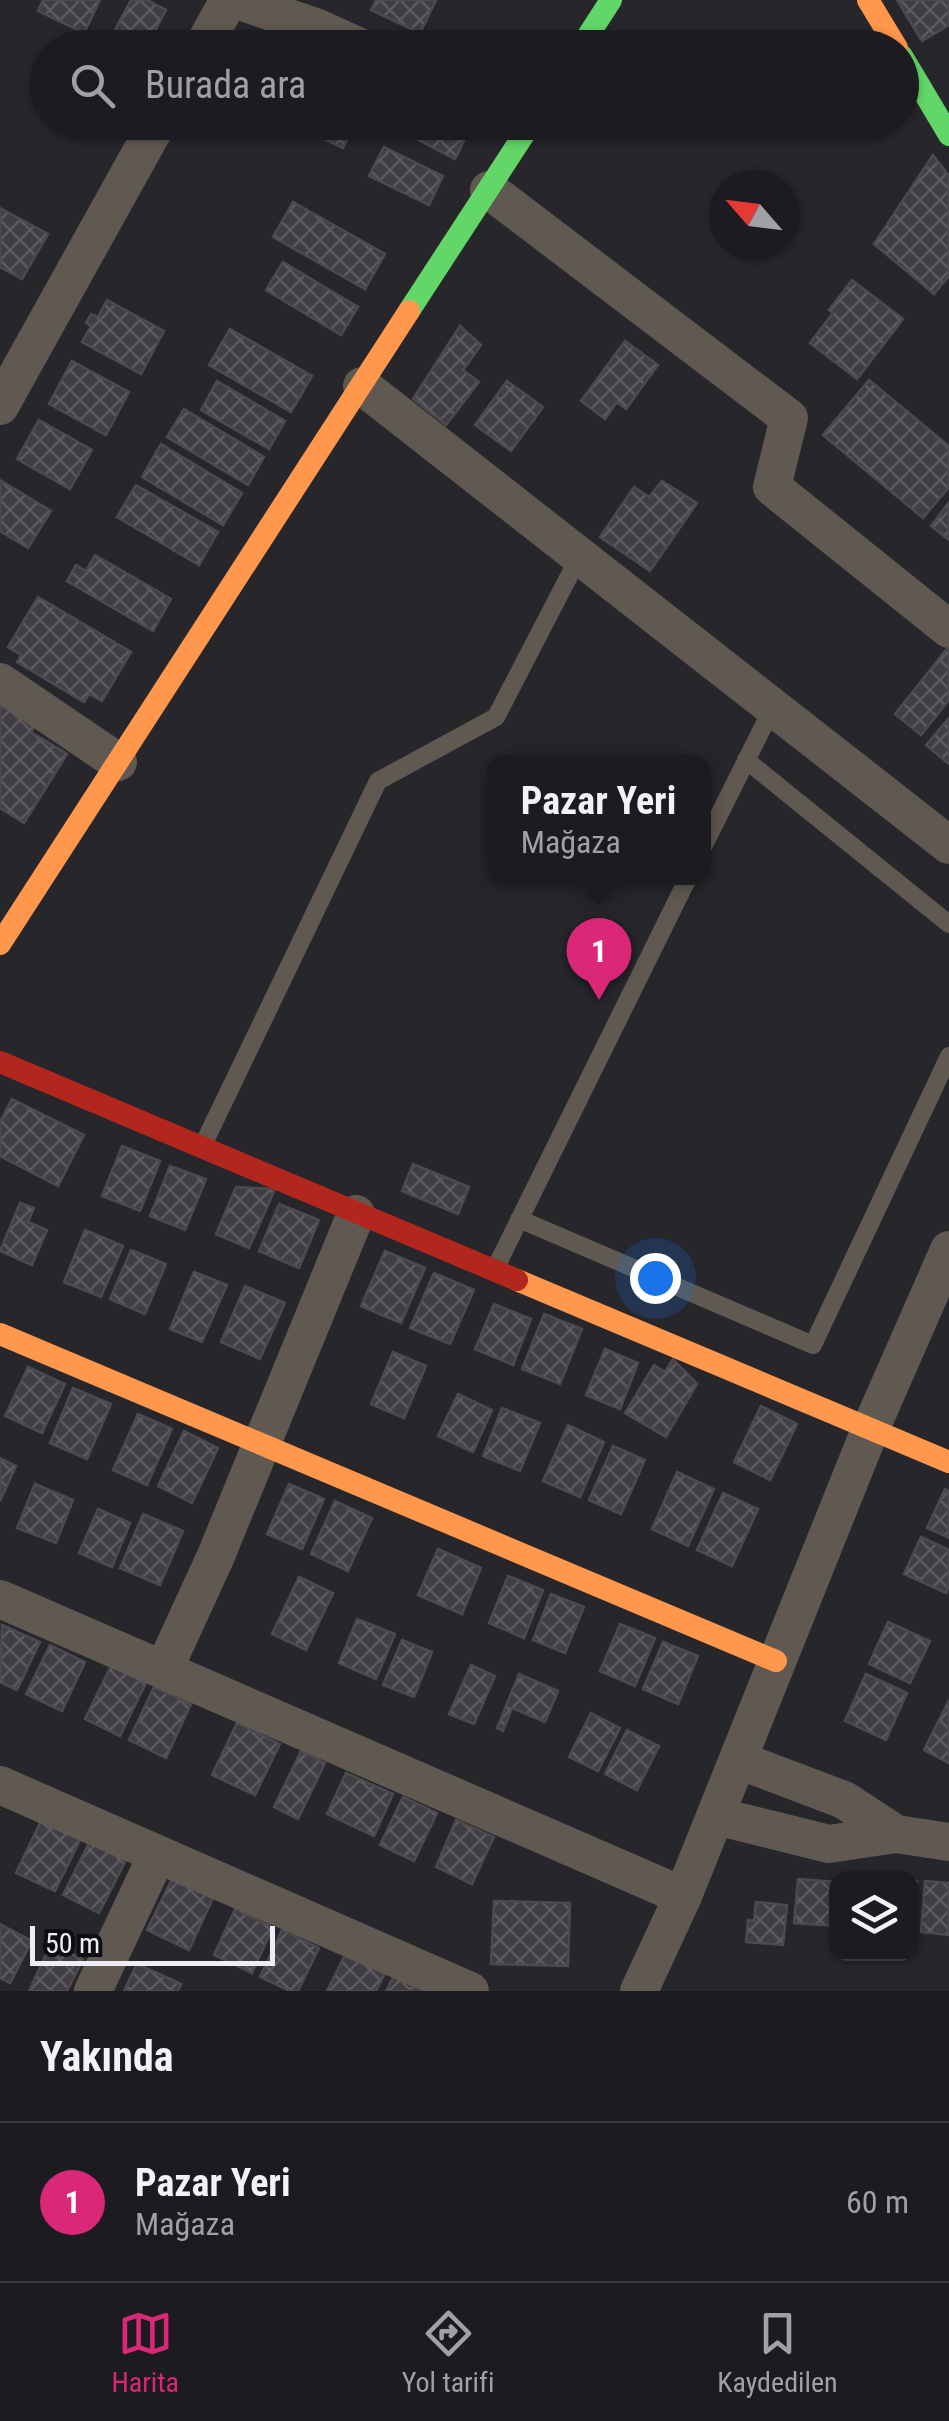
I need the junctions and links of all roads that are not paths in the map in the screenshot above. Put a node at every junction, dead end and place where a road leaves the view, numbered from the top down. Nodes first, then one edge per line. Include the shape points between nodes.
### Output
1 (229, 0) edge
2 (237, 0) edge
3 (611, 0) edge
4 (868, 0) edge
5 (212, 30) edge
6 (322, 30) edge
7 (592, 30) edge
8 (886, 30) edge
9 (919, 84) edge
10 (949, 134) edge
11 (148, 140) edge
12 (510, 140) edge
13 (521, 140) edge
14 (490, 190) junction
15 (362, 386) junction
16 (0, 406) edge
17 (580, 555) junction
18 (949, 629) edge
19 (0, 682) edge
20 (772, 707) junction
21 (746, 760) junction
22 (118, 762) junction
23 (711, 831) edge
24 (947, 838) edge
25 (685, 885) edge
26 (949, 924) edge
27 (0, 944) edge
28 (949, 1056) edge
29 (0, 1062) edge
30 (202, 1148) junction
31 (356, 1214) junction
32 (520, 1219) junction
33 (949, 1250) edge
34 (493, 1272) junction
35 (0, 1334) edge
36 (870, 1430) junction
37 (261, 1447) junction
38 (949, 1462) edge
39 (0, 1599) edge
40 (776, 1662) junction
41 (164, 1669) junction
42 (738, 1760) junction
43 (0, 1785) edge
44 (716, 1816) junction
45 (896, 1834) junction
46 (949, 1842) edge
47 (157, 1855) junction
48 (683, 1896) junction
49 (94, 1991) edge
50 (470, 1991) edge
51 (638, 1991) edge

1 - 5 street
2 - 6 street
3 - 7 street
4 - 8 street
9 - 10 street
11 - 16 street
12 - 14 street
13 - 14 street
14 - 15 street
14 - 18 street via 788,418 772,486
15 - 17 street
15 - 22 street
17 - 20 street
17 - 30 lane via 496,717 378,781
19 - 22 street
20 - 21 lane
20 - 24 street
21 - 23 lane
21 - 26 lane
22 - 27 street
25 - 32 lane
28 - 32 lane via 813,1345
29 - 30 street
30 - 31 street
31 - 34 street
31 - 37 street
32 - 34 lane
33 - 36 street
34 - 36 street
35 - 37 street
36 - 38 street
36 - 40 street
37 - 40 street
37 - 41 street
39 - 41 street
40 - 42 street
41 - 48 street
42 - 44 street
42 - 45 street via 844,1800
43 - 47 street
44 - 45 street via 829,1844
44 - 48 street
45 - 46 street
47 - 49 street
47 - 50 street
48 - 51 street

